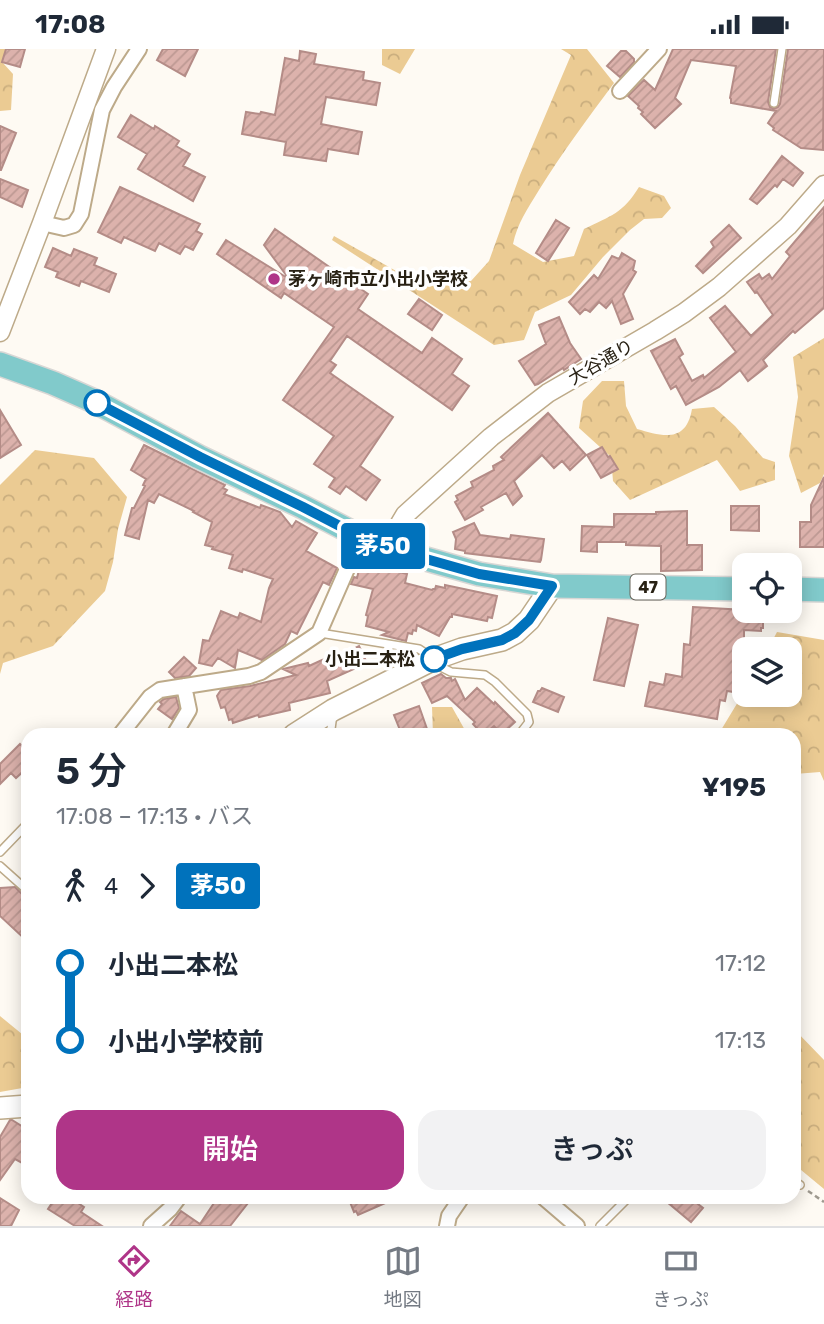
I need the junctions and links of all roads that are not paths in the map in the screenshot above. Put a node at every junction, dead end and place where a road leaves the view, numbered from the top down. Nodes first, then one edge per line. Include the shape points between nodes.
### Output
1 (106, 49) edge
2 (138, 49) edge
3 (782, 49) edge
4 (651, 52) edge
5 (620, 91) dead end
6 (774, 103) dead end
7 (824, 185) edge
8 (42, 223) junction
9 (0, 332) edge
10 (0, 364) edge
11 (361, 537) junction
12 (386, 547) junction
13 (552, 586) junction
14 (732, 589) edge
15 (802, 589) edge
16 (824, 590) edge
17 (319, 633) junction
18 (434, 659) junction
19 (184, 686) junction
20 (333, 710) junction
21 (126, 728) edge
22 (179, 728) edge
23 (306, 728) edge
24 (331, 728) edge
25 (524, 728) edge
26 (21, 831) edge
27 (21, 836) edge
28 (15, 838) junction
29 (0, 852) edge
30 (0, 866) edge
31 (21, 885) edge
32 (21, 1106) edge
33 (0, 1108) edge
34 (174, 1204) edge
35 (457, 1204) edge
36 (550, 1204) edge
37 (622, 1204) edge
38 (150, 1226) edge
39 (447, 1226) edge
40 (577, 1226) edge
41 (600, 1226) edge

1 - 8 street
2 - 8 street via 102,110 81,214 74,225 64,228
3 - 6 lane
4 - 5 street
7 - 12 street, 大谷通り via 788,226 719,287 684,313 548,393 491,437 405,515
8 - 9 street
10 - 11 main road, 47 via 94,401
11 - 12 main road, 47
11 - 17 street
12 - 13 main road, 47 via 479,574
13 - 14 main road, 47
13 - 18 main road via 515,633
15 - 16 main road
17 - 18 lane via 419,649
17 - 19 street via 261,672
18 - 20 main road
18 - 25 lane via 451,672 485,675 495,682 527,714
19 - 21 street via 160,690 150,697
19 - 22 street via 190,711
20 - 23 main road
20 - 24 lane
26 - 28 lane
27 - 28 lane
28 - 29 lane
30 - 31 lane
32 - 33 main road
34 - 38 street
35 - 39 street
36 - 40 street
37 - 41 lane

